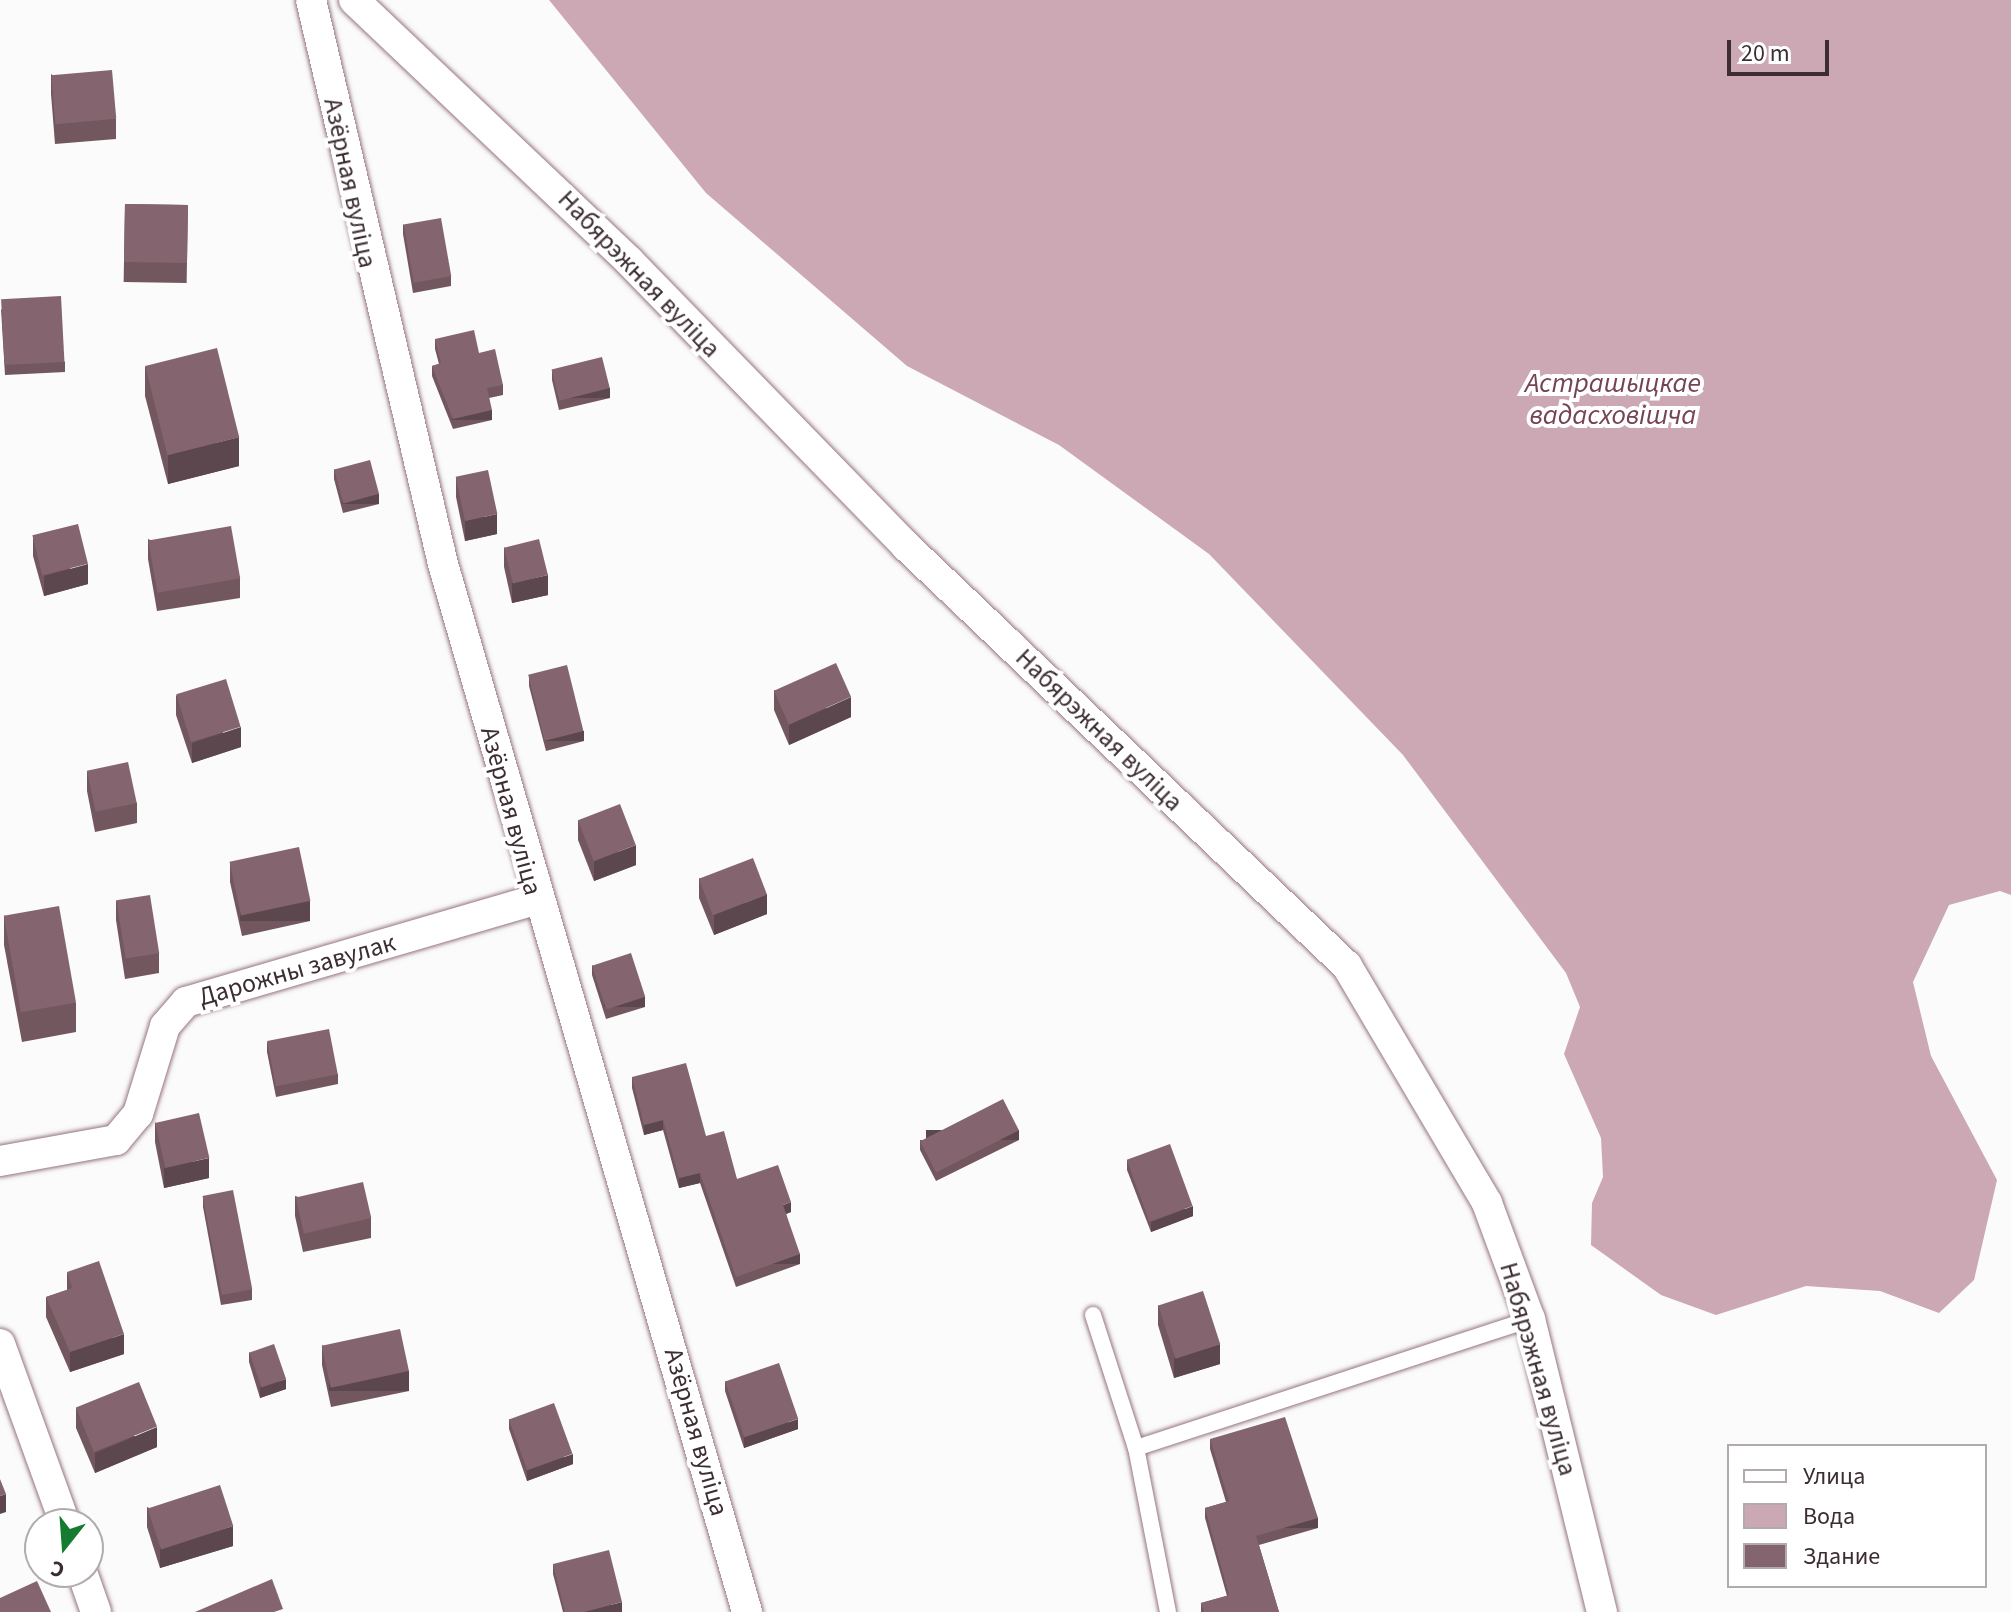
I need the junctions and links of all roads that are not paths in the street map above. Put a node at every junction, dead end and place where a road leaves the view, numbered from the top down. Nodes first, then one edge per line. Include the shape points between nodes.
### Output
1 (311, 0) edge
2 (354, 0) edge
3 (535, 900) junction
4 (0, 1161) edge
5 (1093, 1315) dead end
6 (1530, 1319) junction
7 (0, 1344) edge
8 (1136, 1448) junction
9 (59, 1508) edge
10 (88, 1588) edge
11 (96, 1612) edge
12 (747, 1612) edge
13 (1168, 1612) edge
14 (1602, 1612) edge

1 - 3 street, Азёрная вуліца via 383,332
2 - 6 street, Набярэжная вуліца via 609,241 905,545 1347,966 1487,1203
3 - 4 street, Дарожны завулак via 186,1002 165,1026 138,1114 116,1140
3 - 12 street, Азёрная вуліца
5 - 8 lane
6 - 8 lane
6 - 14 street, Набярэжная вуліца
7 - 9 street
8 - 13 lane
10 - 11 street

